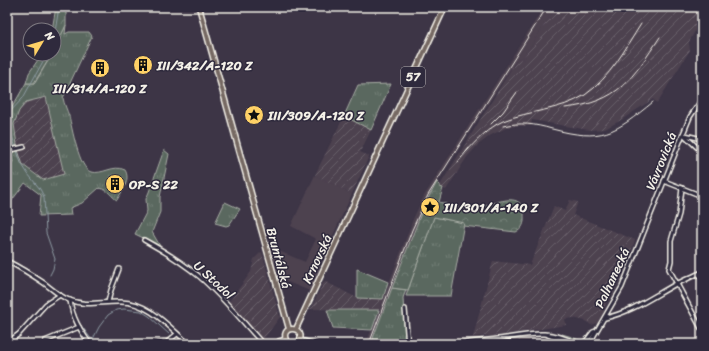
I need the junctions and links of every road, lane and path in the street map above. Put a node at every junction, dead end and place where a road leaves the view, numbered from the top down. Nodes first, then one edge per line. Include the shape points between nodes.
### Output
1 (199, 7) edge
2 (445, 7) edge
3 (702, 99) edge
4 (683, 134) junction
5 (702, 139) edge
6 (24, 147) dead end
7 (7, 150) edge
8 (702, 152) edge
9 (664, 181) junction
10 (682, 188) junction
11 (702, 196) edge
12 (644, 232) joint
13 (144, 240) dead end
14 (7, 260) edge
15 (119, 269) dead end
16 (700, 273) edge
17 (702, 280) edge
18 (676, 284) junction
19 (60, 295) junction
20 (70, 300) junction
21 (108, 302) junction
22 (405, 309) dead end
23 (605, 318) junction
24 (79, 328) junction
25 (289, 329) junction
26 (296, 329) junction
27 (702, 330) edge
28 (596, 331) junction
29 (176, 335) junction
30 (548, 335) junction
31 (286, 339) junction
32 (46, 341) dead end
33 (301, 342) edge
34 (90, 343) edge
35 (7, 344) edge
36 (156, 344) edge
37 (160, 344) edge
38 (189, 344) edge
39 (264, 344) edge
40 (276, 344) edge
41 (288, 344) edge
42 (315, 344) edge
43 (408, 344) edge
44 (452, 344) edge
45 (572, 344) edge
46 (577, 344) edge
47 (584, 344) edge
48 (591, 344) edge

1 - 25 main road, Bruntálská
2 - 26 main road, Krnovská / 57
3 - 4 street, Vávrovická
4 - 5 street
4 - 8 street
4 - 9 street, Vávrovická
6 - 7 street
9 - 10 street
9 - 12 street, Vávrovická
10 - 11 street
10 - 18 street via 679,214 671,240 672,258 669,269
12 - 23 street, Palhanecká via 622,287
13 - 39 street, U Stodol via 167,253 199,277
14 - 19 street
15 - 21 street
16 - 17 street
16 - 18 street
18 - 23 street via 642,305
18 - 27 street
19 - 20 street
19 - 35 street via 46,304
20 - 21 street via 87,303
20 - 24 street via 71,310
21 - 29 street via 141,305
22 - 43 street
23 - 28 street, Palhanecká
24 - 32 street
24 - 34 street
25 - 26 main road
25 - 31 main road
26 - 33 main road
28 - 47 street, Palhanecká
28 - 48 street, Palhanecká
29 - 37 street via 166,344
29 - 38 street
30 - 44 street via 528,333
30 - 45 street
30 - 46 street via 556,335
31 - 40 street
31 - 41 main road
33 - 42 street
36 - 37 street

